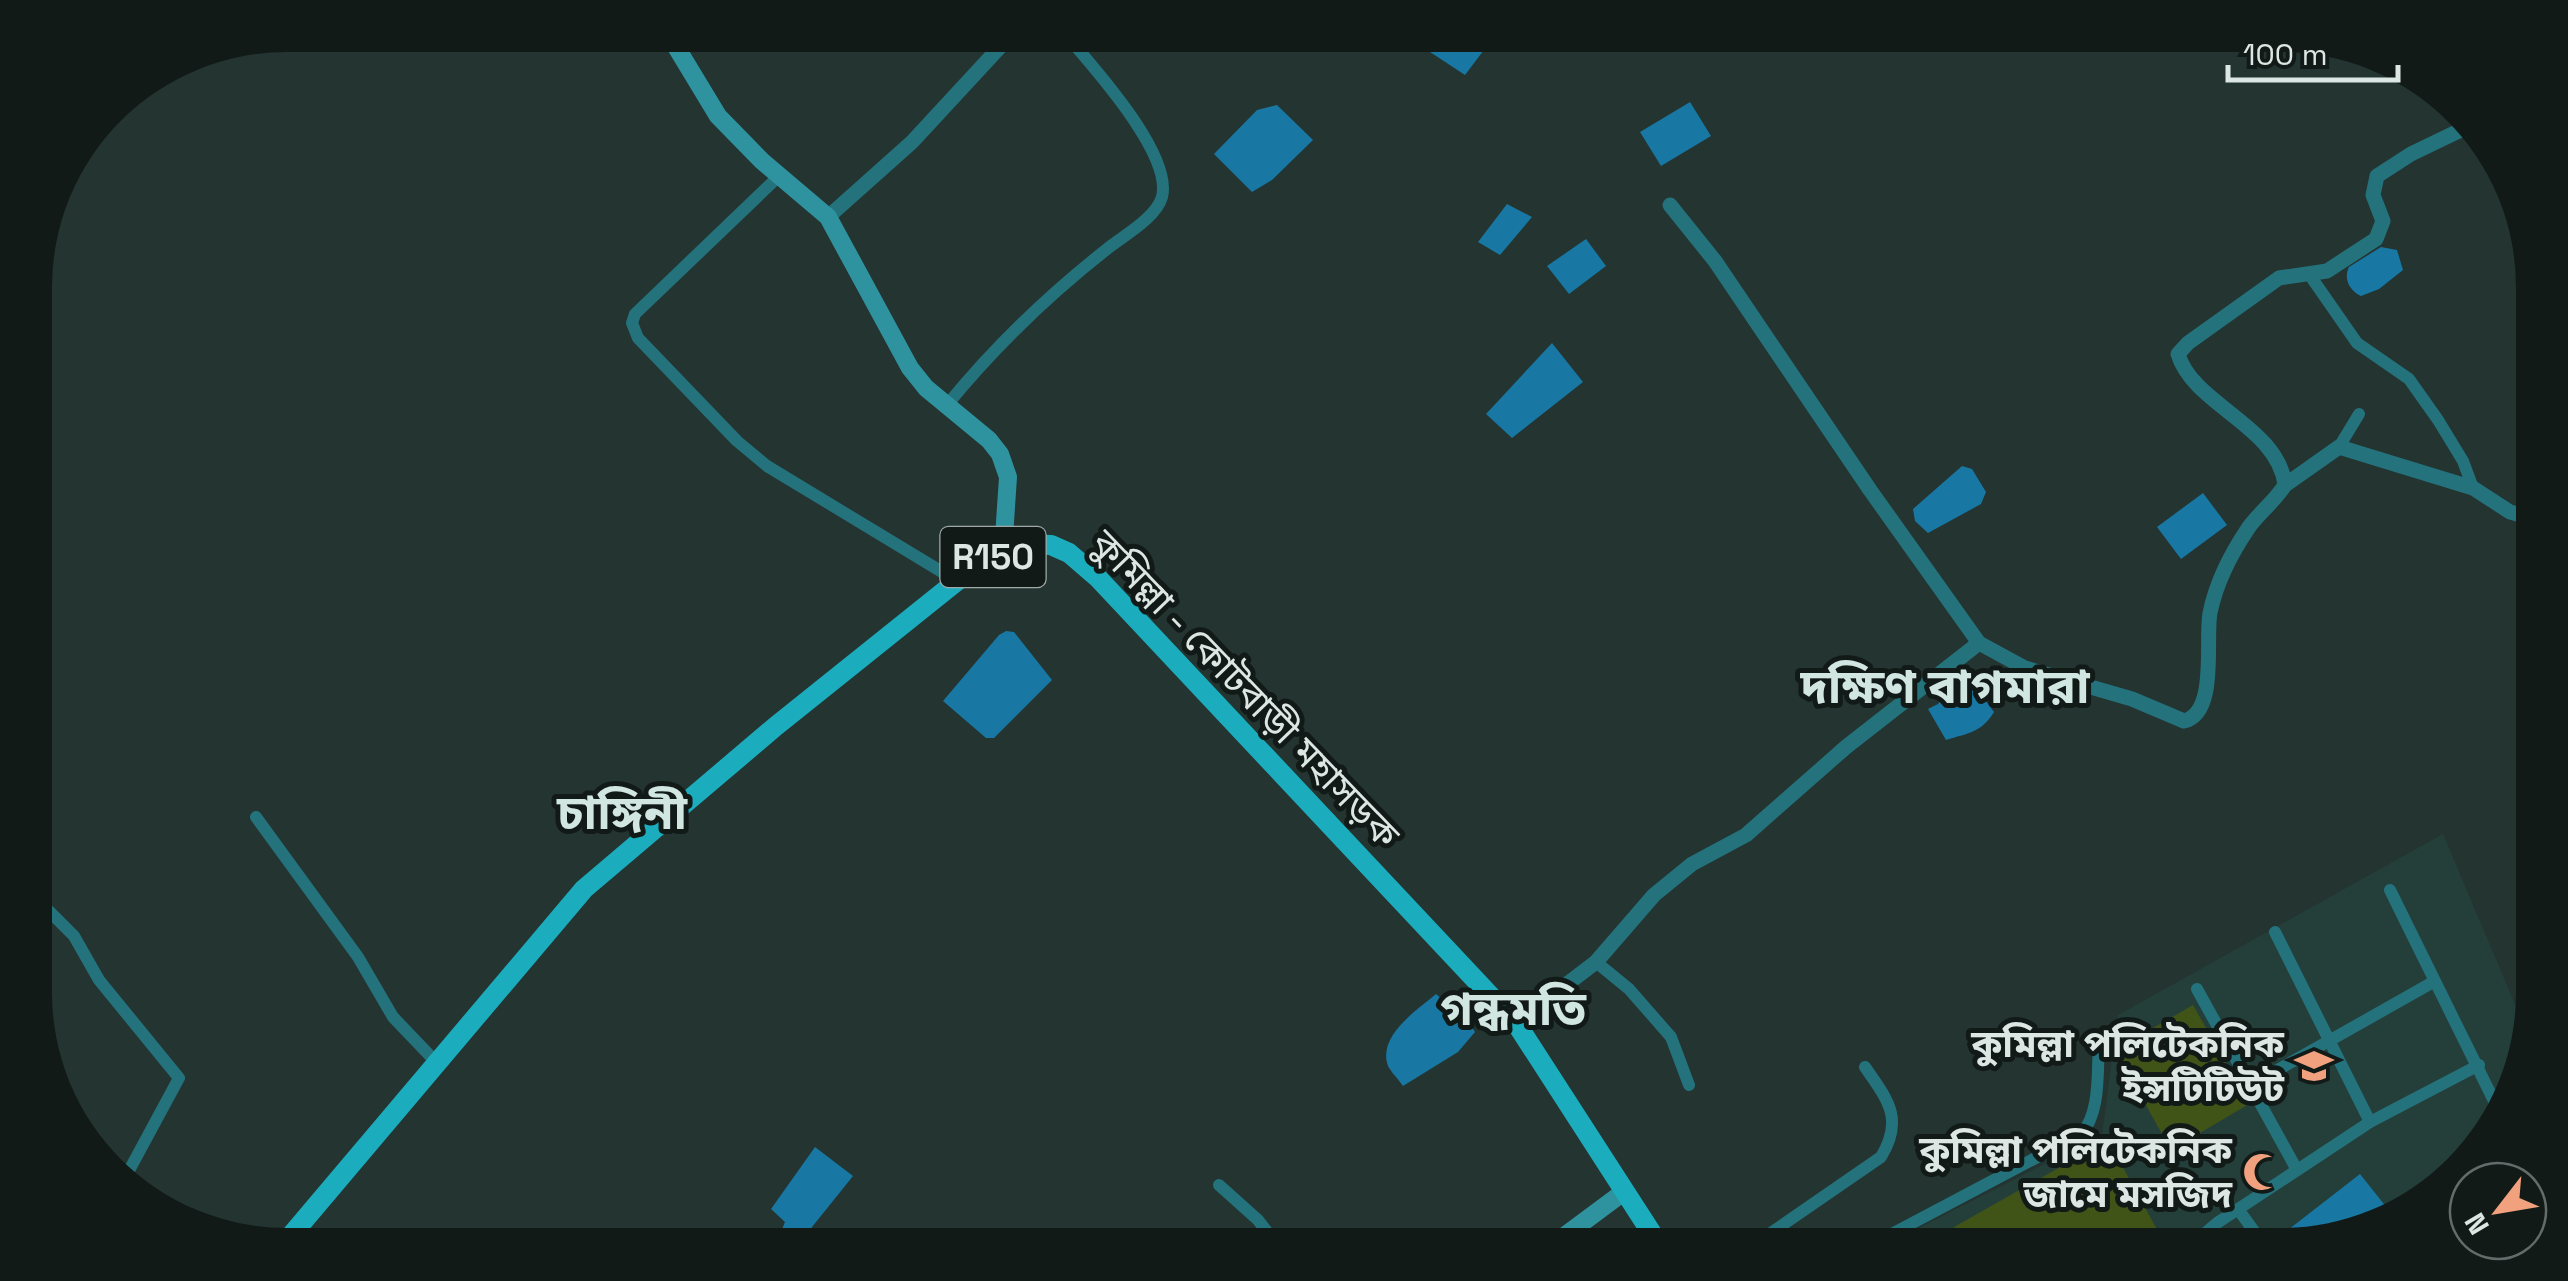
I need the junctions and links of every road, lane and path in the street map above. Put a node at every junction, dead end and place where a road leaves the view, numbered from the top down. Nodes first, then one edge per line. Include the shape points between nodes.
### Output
1 (678, 52) edge
2 (995, 52) edge
3 (1080, 52) edge
4 (2456, 132) edge
5 (779, 176) junction
6 (1670, 205) dead end
7 (828, 216) junction
8 (2309, 274) junction
9 (947, 405) junction
10 (2359, 414) dead end
11 (2339, 448) junction
12 (2285, 485) junction
13 (2473, 488) junction
14 (2516, 514) edge
15 (1003, 552) junction
16 (957, 581) junction
17 (1979, 642) junction
18 (256, 817) dead end
19 (2390, 890) dead end
20 (52, 914) edge
21 (2275, 932) dead end
22 (1596, 962) junction
23 (2435, 980) junction
24 (2197, 989) dead end
25 (1516, 1023) junction
26 (2099, 1043) dead end
27 (436, 1062) junction
28 (2479, 1065) junction
29 (1865, 1067) dead end
30 (1689, 1085) dead end
31 (2251, 1085) junction
32 (2492, 1095) edge
33 (2370, 1122) junction
34 (131, 1168) edge
35 (2297, 1170) junction
36 (1219, 1185) dead end
37 (1625, 1192) junction
38 (2238, 1209) junction
39 (297, 1228) edge
40 (1264, 1228) edge
41 (1576, 1228) edge
42 (1648, 1228) edge
43 (1778, 1228) edge
44 (1903, 1228) edge
45 (2213, 1228) edge
46 (2251, 1228) edge

1 - 5 main road via 718,116
2 - 7 street via 912,142
3 - 9 street via 1139,125 1163,186 1162,201 1038,304
4 - 8 street via 2377,176 2374,194 2383,221 2376,240 2327,271
5 - 7 main road
5 - 16 street via 635,314 633,330 767,466
6 - 17 street
7 - 9 main road via 910,368
8 - 12 street via 2279,278 2178,354 2188,375 2274,456
8 - 13 street via 2357,344 2408,379
9 - 15 main road via 989,440 1005,465
10 - 11 street
11 - 12 street
11 - 13 street
12 - 17 street via 2252,524 2222,578 2208,627 2204,703 2191,720 2025,668
13 - 14 street
15 - 16 main road, কুমিল্লা - কোটবাড়ী মহাসড়ক / R150
15 - 25 main road, কুমিল্লা - কোটবাড়ী মহাসড়ক / R150 via 1022,544 1051,545 1082,562
16 - 27 main road, কুমিল্লা - কোটবাড়ী মহাসড়ক / R150 via 584,889
17 - 22 street via 1746,836 1667,884
18 - 27 street via 358,957 393,1018
19 - 23 street
20 - 34 street via 178,1078
21 - 33 street
22 - 25 street
22 - 30 street via 1671,1037
23 - 28 street
23 - 31 street
24 - 31 street
25 - 37 main road, কুমিল্লা - কোটবাড়ী মহাসড়ক / R150
26 - 44 street via 2093,1114 2081,1134
27 - 39 main road, কুমিল্লা - কোটবাড়ী মহাসড়ক / R150
28 - 32 street
28 - 33 street
29 - 43 street via 1885,1094 1893,1138 1881,1157
31 - 35 street
33 - 35 street
35 - 38 street
36 - 40 street
37 - 41 main road
37 - 42 main road, কুমিল্লা - কোটবাড়ী মহাসড়ক / R150
38 - 45 street
38 - 46 street

